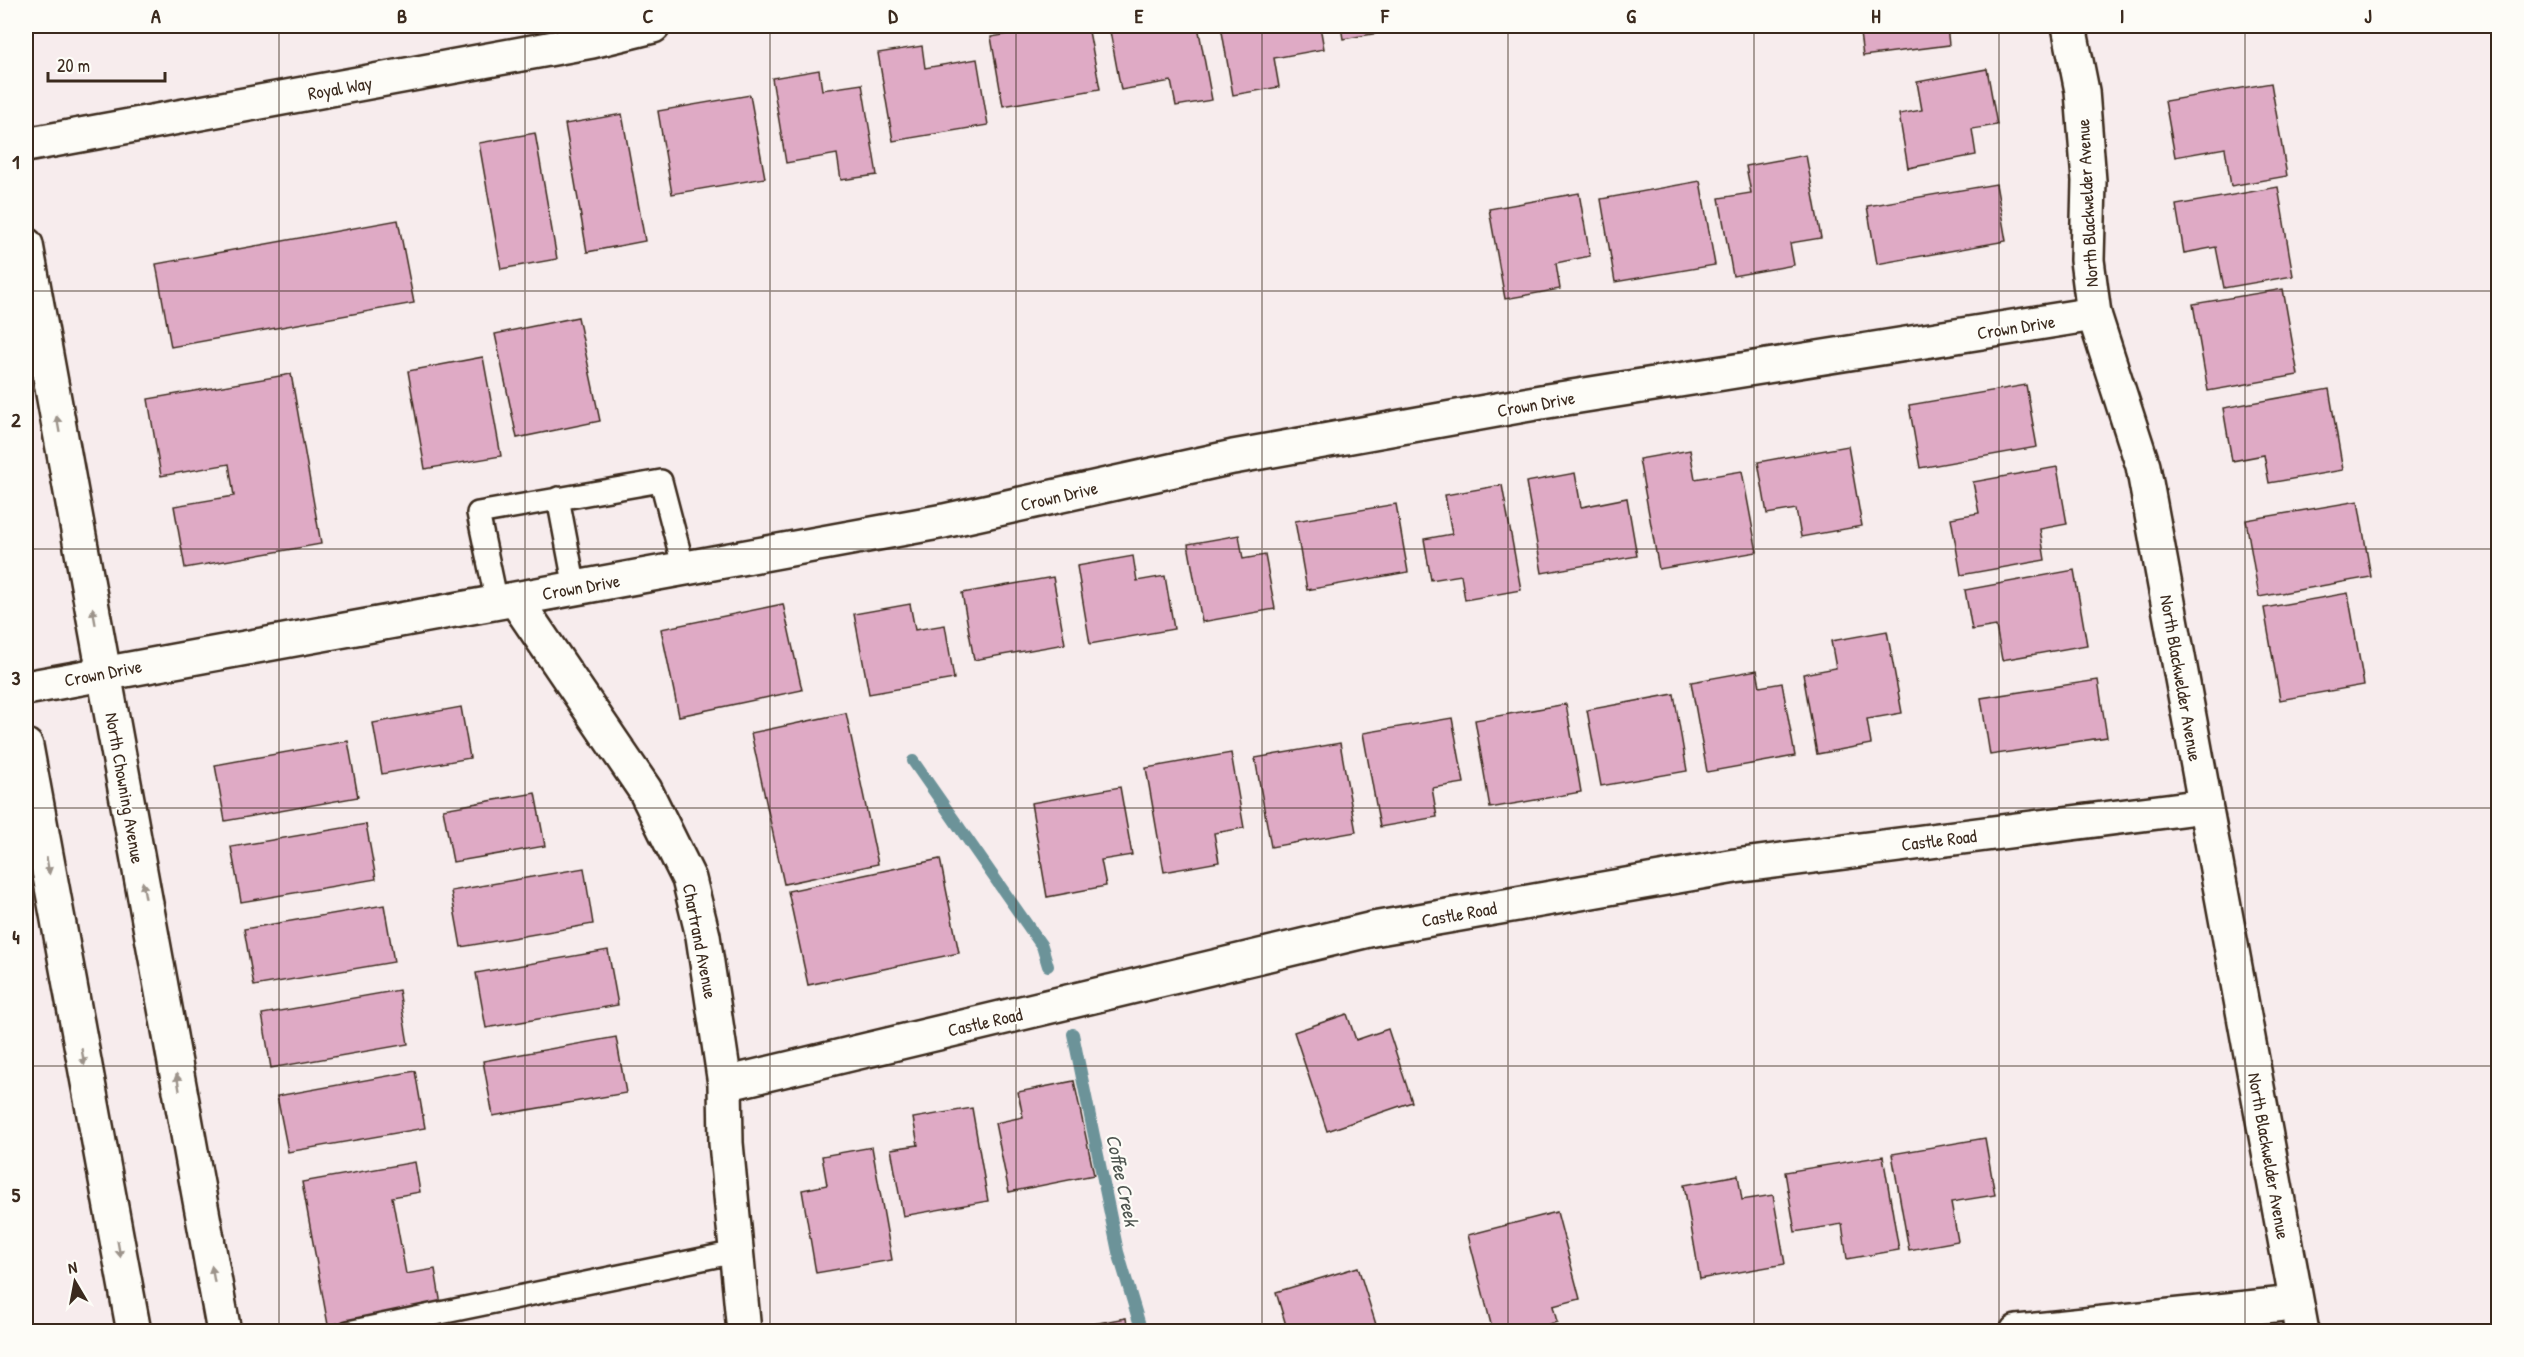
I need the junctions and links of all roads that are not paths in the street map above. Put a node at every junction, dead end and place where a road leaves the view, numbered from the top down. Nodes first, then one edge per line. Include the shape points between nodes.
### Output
1 (653, 26) edge
2 (2069, 26) edge
3 (26, 145) edge
4 (26, 245) edge
5 (2094, 314) junction
6 (558, 498) junction
7 (684, 569) junction
8 (575, 588) junction
9 (506, 601) junction
10 (104, 673) junction
11 (26, 688) edge
12 (26, 746) edge
13 (2205, 806) junction
14 (725, 1084) junction
15 (736, 1252) junction
16 (2299, 1317) edge
17 (134, 1332) edge
18 (224, 1332) edge
19 (348, 1332) edge
20 (744, 1332) edge
21 (2017, 1332) edge

1 - 3 street, Royal Way via 592,41
2 - 5 street, North Blackwelder Avenue via 2082,91 2089,181 2087,260
10 -> 4 street, North Chowning Avenue
5 - 7 street, Crown Drive via 1541,402 1233,457 944,521
5 - 13 street, North Blackwelder Avenue via 2143,466
6 - 7 lane via 661,481
6 - 8 lane
6 - 9 lane via 478,513
7 - 8 street, Crown Drive
8 - 9 street, Crown Drive
9 - 10 street, Crown Drive
9 - 14 street, Chartrand Avenue via 645,790 689,879 703,936
10 - 11 street, Crown Drive
18 -> 10 street, North Chowning Avenue
12 -> 17 street
13 - 14 street, Castle Road via 1735,866 1372,929
13 - 16 street, North Blackwelder Avenue
14 - 15 street, Chartrand Avenue
15 - 19 lane
15 - 20 street, Chartrand Avenue
16 - 21 street

